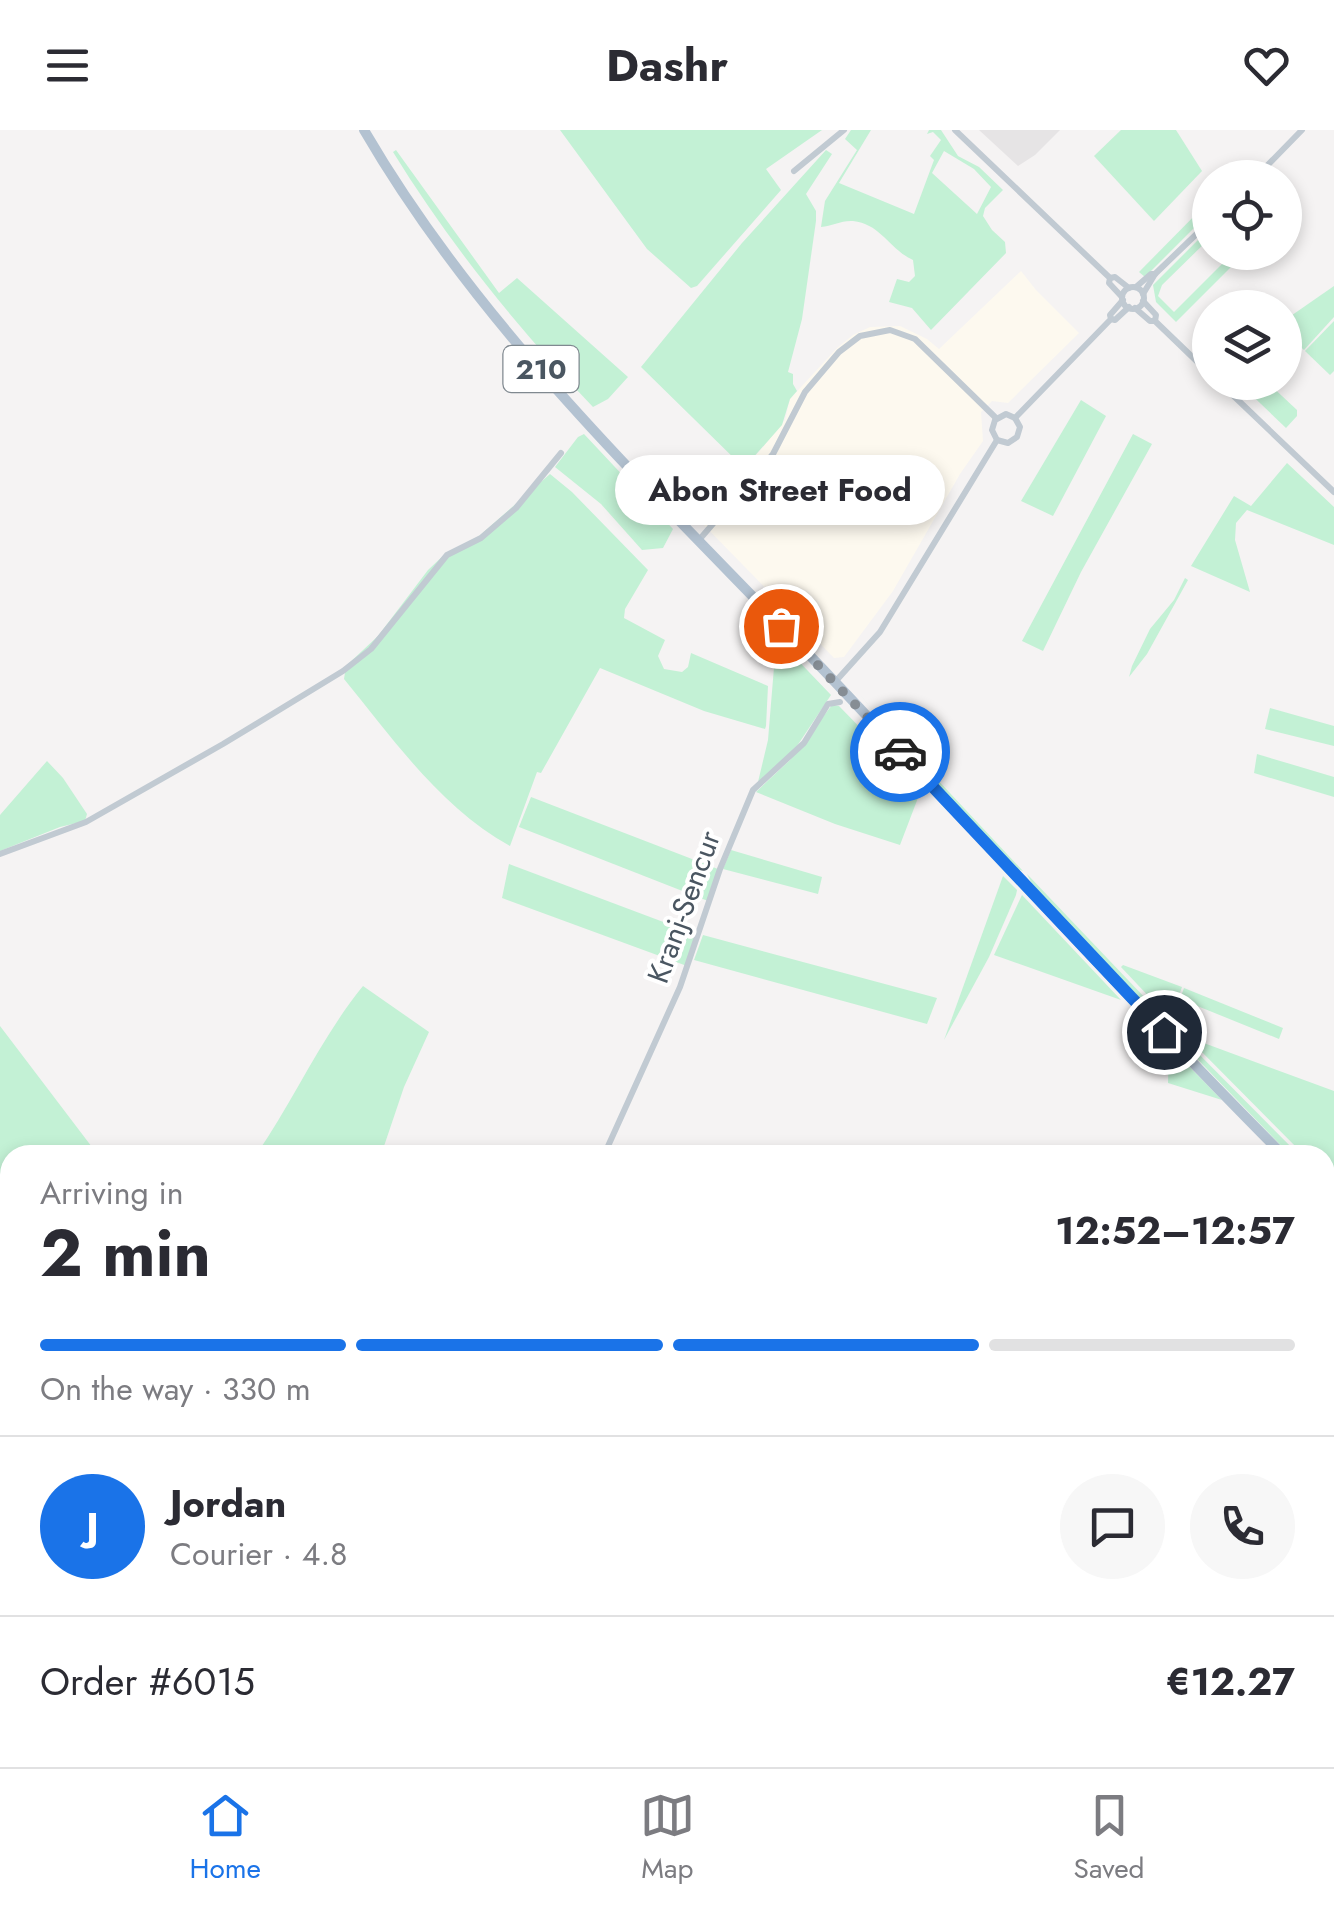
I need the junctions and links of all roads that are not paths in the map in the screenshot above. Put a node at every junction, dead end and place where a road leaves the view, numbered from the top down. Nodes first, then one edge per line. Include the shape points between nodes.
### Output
1 (364, 130) edge
2 (844, 130) edge
3 (955, 130) edge
4 (1302, 130) edge
5 (1273, 160) edge
6 (794, 172) dead end
7 (1192, 239) edge
8 (1156, 274) junction
9 (1110, 278) junction
10 (1132, 288) junction
11 (1143, 298) junction
12 (1127, 303) junction
13 (1155, 322) junction
14 (1192, 357) edge
15 (1238, 400) edge
16 (996, 418) junction
17 (1015, 418) junction
18 (997, 440) junction
19 (561, 453) dead end
20 (1334, 492) edge
21 (699, 540) junction
22 (835, 682) junction
23 (840, 702) dead end
24 (0, 854) edge
25 (609, 1145) edge
26 (1273, 1145) edge

1 - 21 main road, 210 via 492,310
2 - 6 street
3 - 9 street
4 - 5 street
7 - 8 street
8 - 10 street
8 - 11 street
9 - 10 street
9 - 12 street
10 - 11 street
10 - 12 street
11 - 12 street
11 - 13 street
12 - 13 street
12 - 17 street
13 - 14 street
15 - 20 street
16 - 17 street
16 - 18 street
16 - 21 street via 915,338 890,330 860,336 804,392 773,454
17 - 18 street via 1017,437
18 - 22 street via 880,632
19 - 24 street via 516,508 448,555 371,649 343,671 86,822
21 - 22 main road, 210
22 - 26 main road, 210
23 - 25 street, Kranj-Sencur via 828,704 804,742 753,790 680,987

